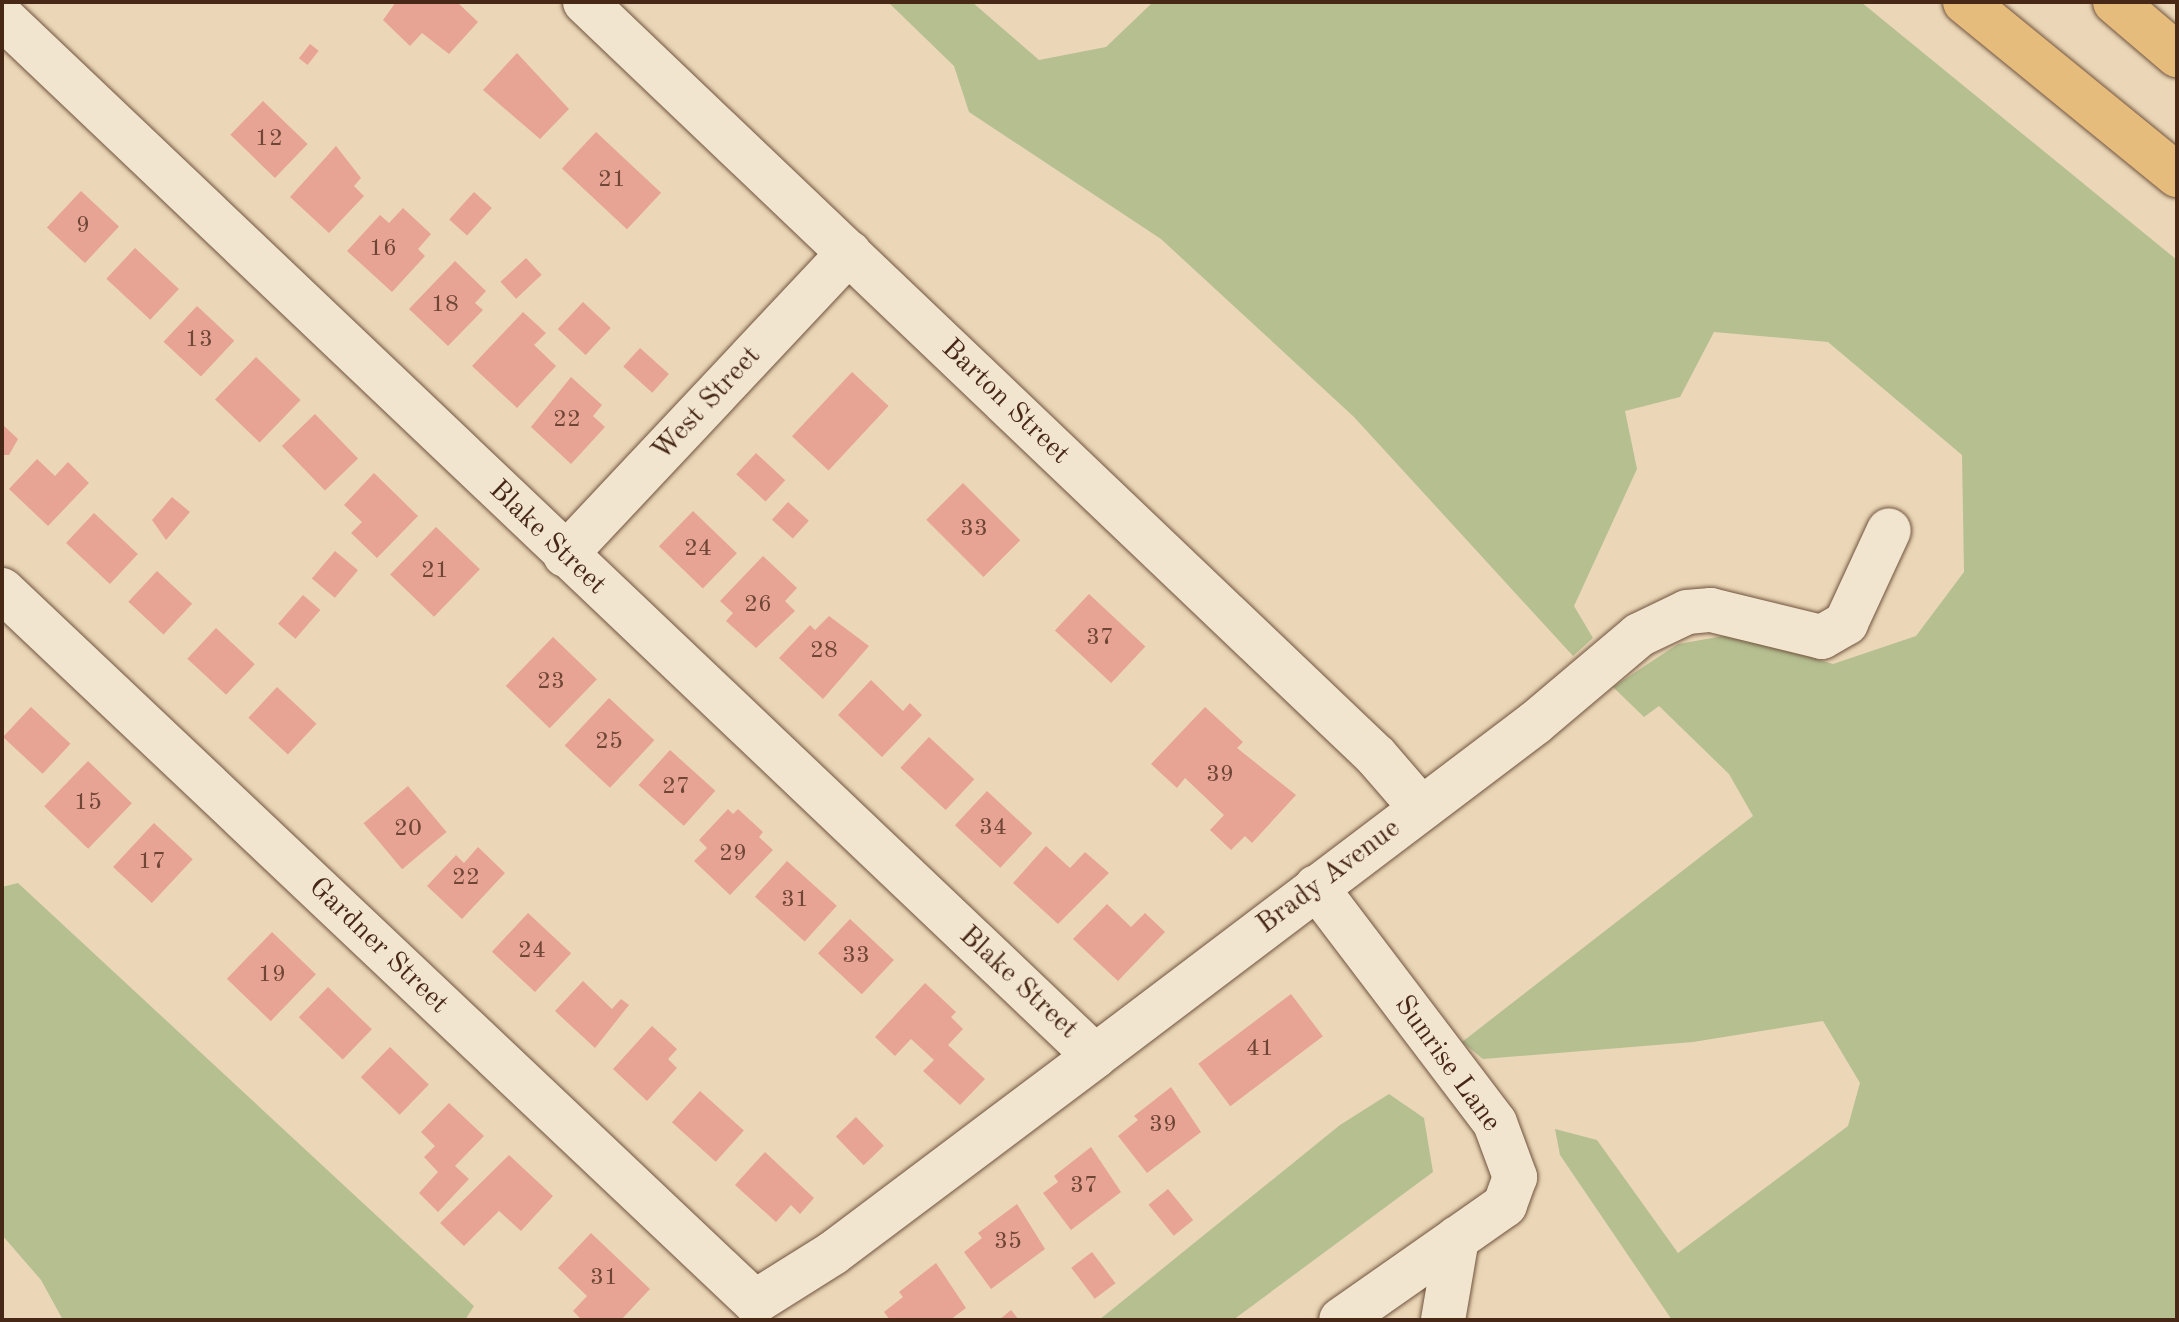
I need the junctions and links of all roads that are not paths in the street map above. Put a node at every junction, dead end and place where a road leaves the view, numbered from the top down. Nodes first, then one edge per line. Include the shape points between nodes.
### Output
1 (585, 2) edge
2 (1965, 2) edge
3 (2115, 2) edge
4 (2, 17) edge
5 (2177, 55) edge
6 (2177, 175) edge
7 (849, 253) junction
8 (1889, 530) dead end
9 (565, 555) junction
10 (2, 590) edge
11 (1420, 807) junction
12 (1316, 887) junction
13 (1095, 1056) junction
14 (1457, 1238) junction
15 (755, 1302) joint
16 (1341, 1320) edge
17 (1443, 1320) edge

1 - 7 street, Barton Street
2 - 6 highway
3 - 5 highway
4 - 9 street, Blake Street
7 - 9 street, West Street
7 - 11 street, Barton Street via 1376,756
8 - 11 street, Brady Avenue via 1846,623 1822,637 1711,610 1687,612 1639,635 1535,723
9 - 13 street, Blake Street
10 - 15 street, Gardner Street
11 - 12 street, Brady Avenue
12 - 13 street, Brady Avenue
12 - 14 street, Sunrise Lane via 1495,1123 1515,1177 1505,1205
13 - 15 street, Brady Avenue via 833,1253
14 - 16 street, Sunrise Lane
14 - 17 street

